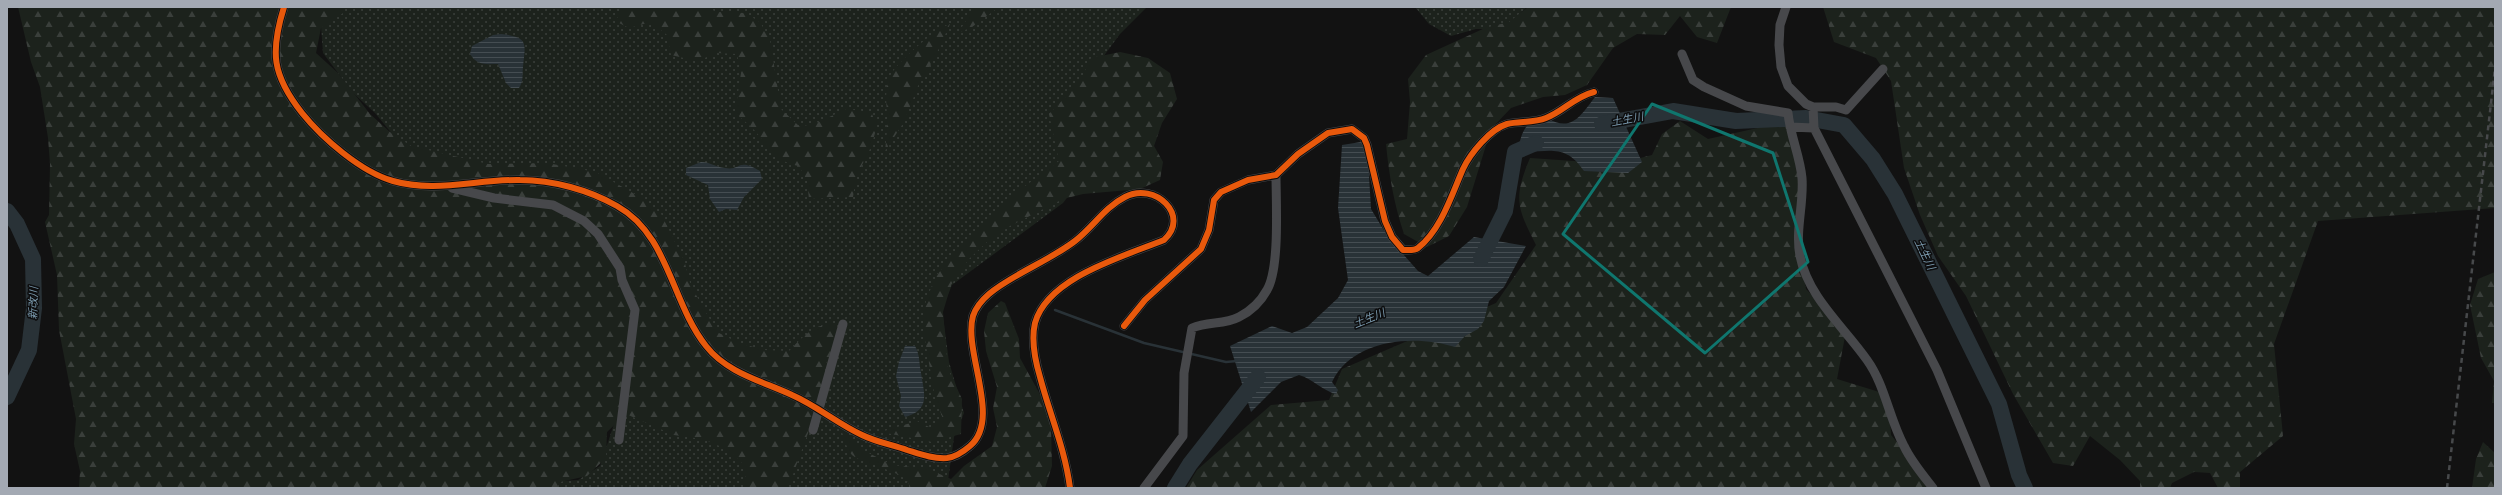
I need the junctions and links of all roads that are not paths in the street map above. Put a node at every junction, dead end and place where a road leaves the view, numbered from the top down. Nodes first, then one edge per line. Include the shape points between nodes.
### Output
1 (284, 7) edge
2 (1786, 7) edge
3 (1682, 54) dead end
4 (1883, 69) dead end
5 (1594, 92) dead end
6 (1813, 107) junction
7 (1814, 126) junction
8 (1790, 127) junction
9 (1276, 175) junction
10 (443, 185) junction
11 (843, 324) dead end
12 (1124, 326) dead end
13 (813, 430) dead end
14 (619, 440) dead end
15 (1070, 488) edge
16 (1144, 488) edge
17 (1933, 488) edge
18 (1986, 488) edge

1 - 10 street via 275,35 276,69 290,98 313,127 366,170 392,181
2 - 6 street via 1780,25 1781,67 1788,86 1806,104
3 - 8 street via 1693,80 1746,106 1788,113
4 - 6 street via 1846,110 1836,107
5 - 9 street via 1580,96 1545,118 1507,124 1498,127 1487,136 1463,169 1459,182 1434,229 1417,249 1403,250 1392,237 1380,209 1367,145 1364,138 1352,129 1328,133 1298,154
6 - 7 street
7 - 8 street
7 - 18 street via 1937,370
8 - 17 street via 1802,177 1800,257 1808,278 1823,304 1867,360 1903,445
9 - 12 street via 1248,180 1222,192 1214,200 1209,230 1201,249 1145,300
9 - 16 street via 1273,269 1268,289 1258,303 1240,317 1226,322 1204,323 1192,328 1184,373 1183,436
10 - 14 street via 494,198 553,205 584,221 598,234 620,268 622,280 635,310
10 - 15 street via 522,180 572,187 616,205 638,220 655,242 689,319 706,346 726,366 796,396 863,436 926,456 946,458 961,454 978,440 982,425 982,405 972,329 978,306 992,292 1078,239 1109,207 1123,198 1144,191 1152,193 1168,206 1174,216 1173,230 1169,236 1095,268 1070,282 1039,312 1035,323 1035,355 1060,439
11 - 13 street, bridge

